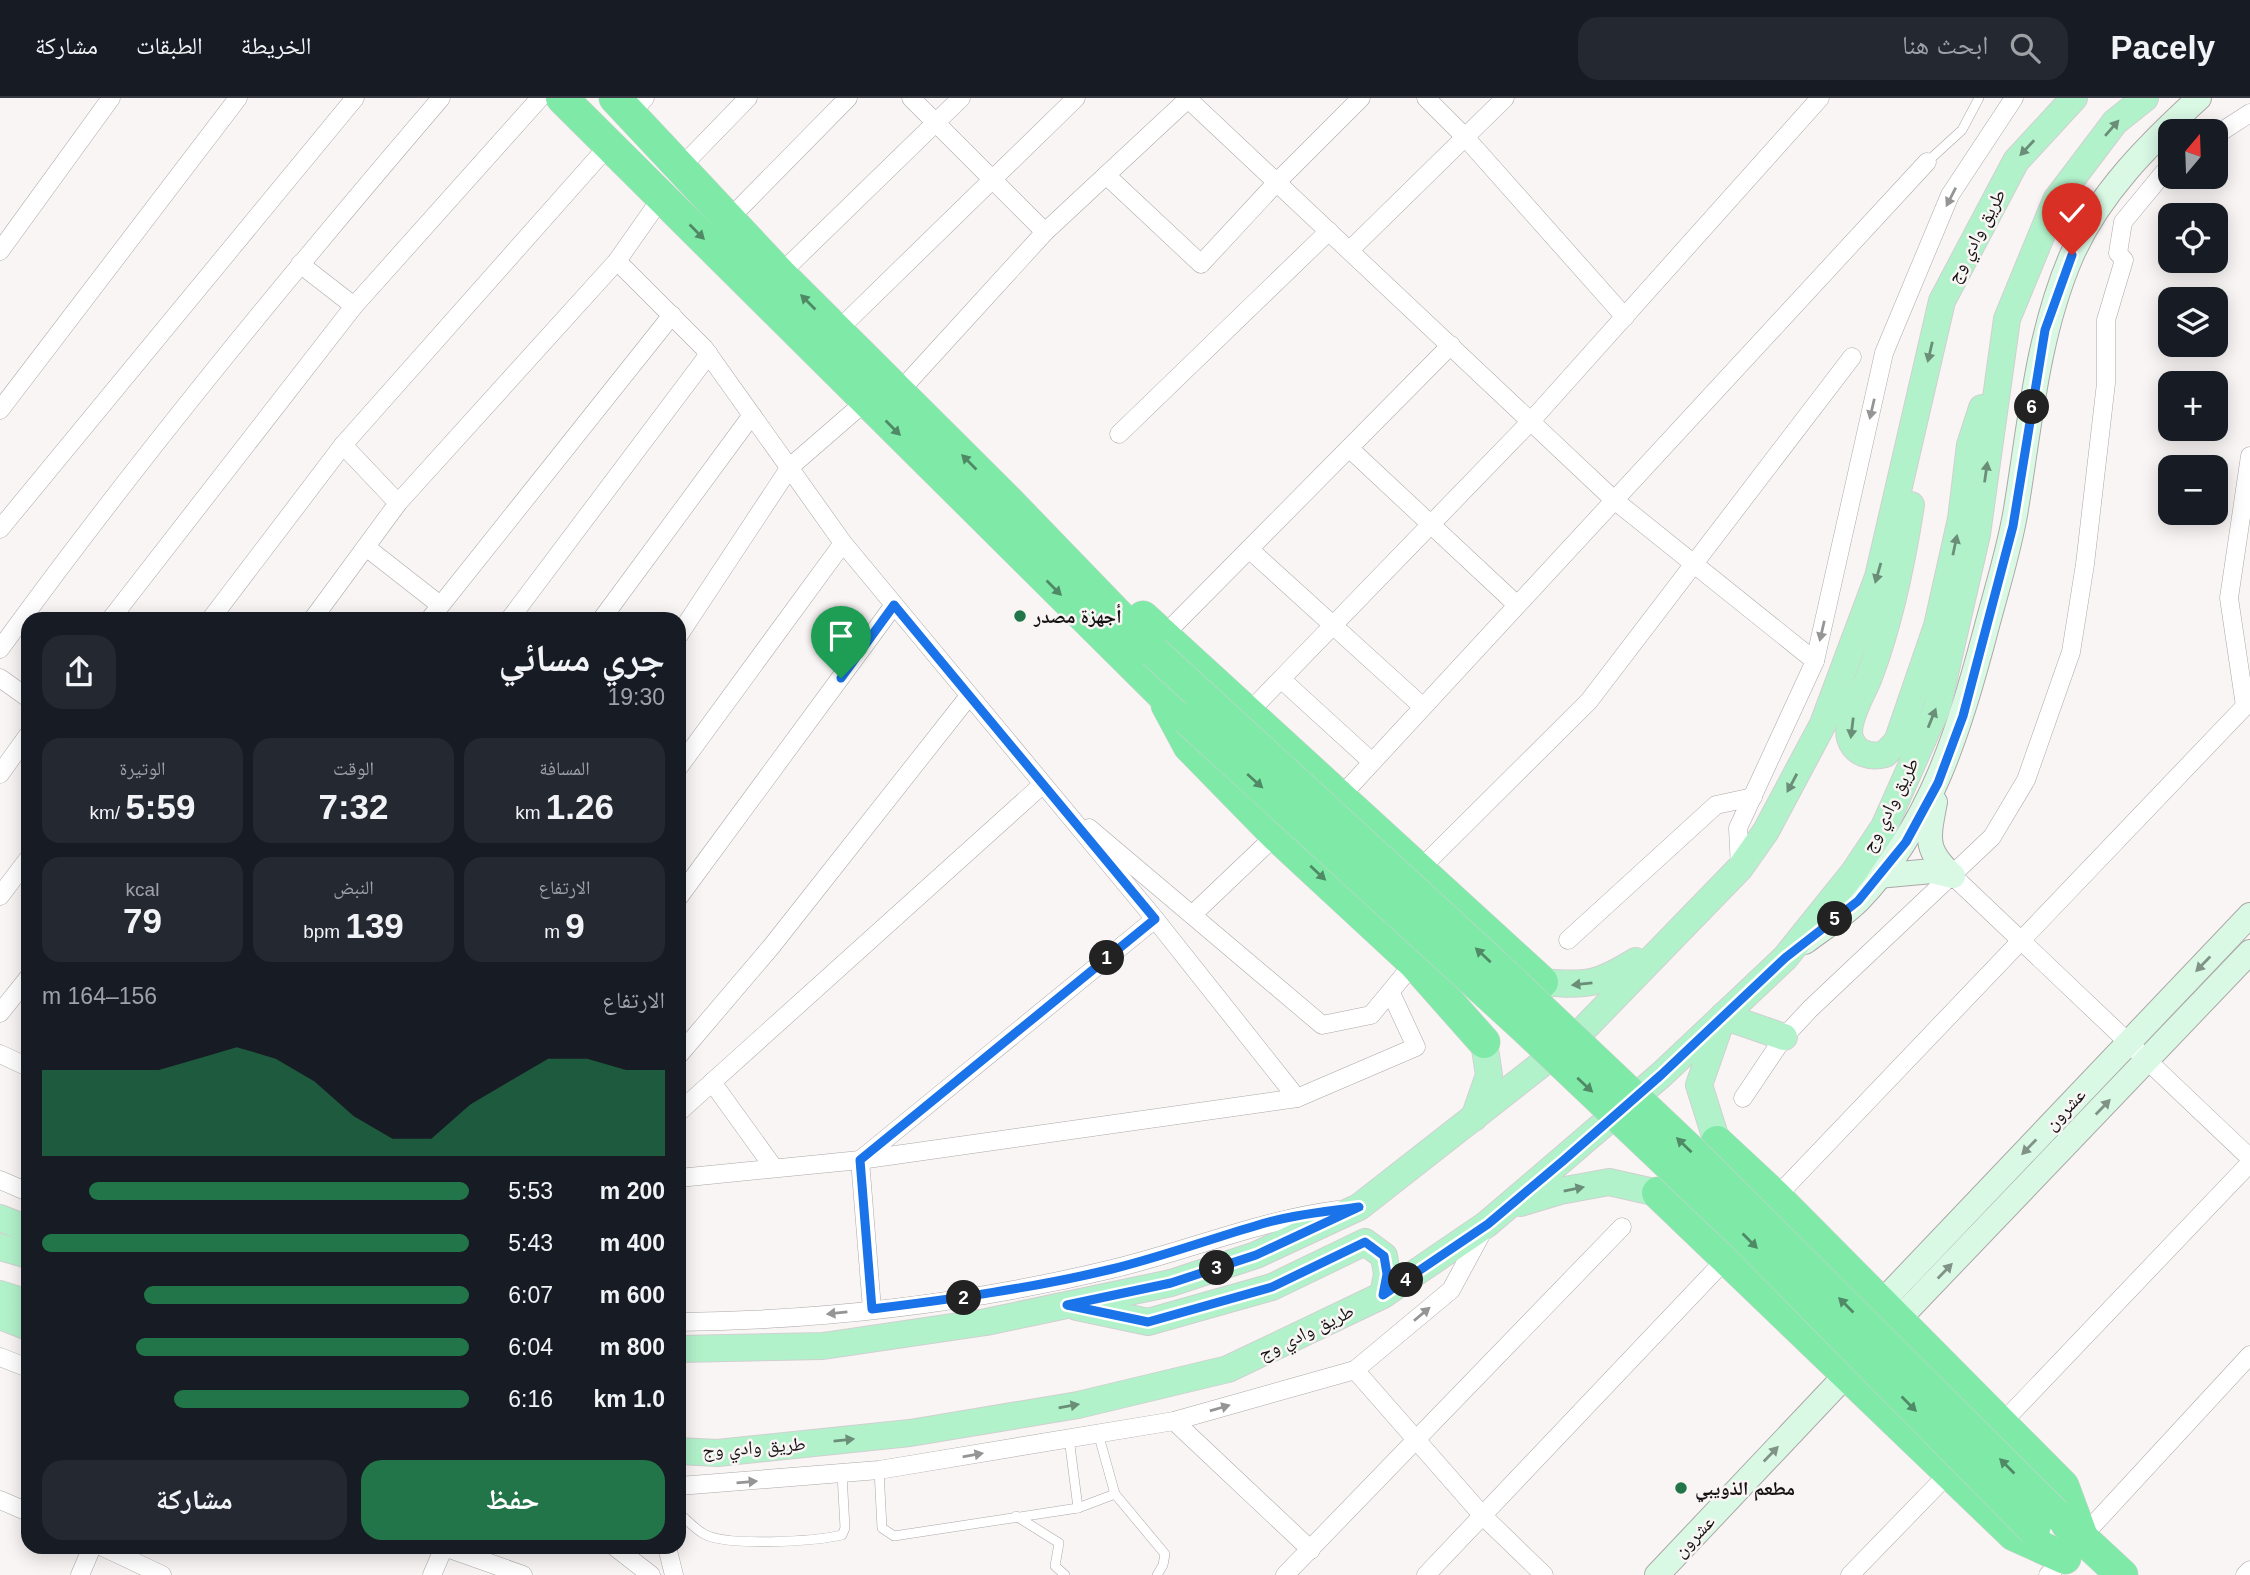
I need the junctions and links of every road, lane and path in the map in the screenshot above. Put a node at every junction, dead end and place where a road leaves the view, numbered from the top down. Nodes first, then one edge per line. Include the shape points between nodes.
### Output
1 (111, 98) edge
2 (237, 98) edge
3 (355, 98) edge
4 (440, 98) edge
5 (540, 98) edge
6 (562, 98) edge
7 (748, 98) edge
8 (848, 98) edge
9 (911, 98) edge
10 (961, 98) edge
11 (1076, 98) edge
12 (1188, 98) edge
13 (1361, 98) edge
14 (1426, 98) edge
15 (1505, 98) edge
16 (1820, 98) edge
17 (1979, 98) edge
18 (2014, 98) edge
19 (2074, 98) edge
20 (2146, 98) edge
21 (2199, 98) edge
22 (630, 103) edge
23 (2250, 113) edge
24 (936, 122) junction
25 (2228, 127) edge
26 (1465, 137) junction
27 (609, 145) junction
28 (1927, 162) joint
29 (681, 167) junction
30 (1106, 175) junction
31 (992, 178) junction
32 (2158, 180) edge
33 (1277, 182) junction
34 (662, 197) junction
35 (730, 218) junction
36 (1329, 231) junction
37 (1045, 232) junction
38 (1350, 250) junction
39 (0, 251) edge
40 (617, 261) junction
41 (300, 264) junction
42 (780, 274) junction
43 (354, 306) junction
44 (672, 315) junction
45 (1625, 317) junction
46 (837, 331) junction
47 (2004, 344) junction
48 (1451, 345) junction
49 (709, 354) junction
50 (1852, 357) dead end
51 (899, 392) junction
52 (866, 401) junction
53 (0, 410) edge
54 (752, 415) junction
55 (1532, 420) junction
56 (1119, 434) dead end
57 (343, 445) junction
58 (1349, 448) junction
59 (1908, 448) junction
60 (2250, 456) edge
61 (790, 467) junction
62 (1613, 499) junction
63 (398, 503) junction
64 (1431, 524) junction
65 (0, 529) edge
66 (843, 543) junction
67 (366, 547) junction
68 (1249, 549) junction
69 (1695, 565) junction
70 (1516, 604) junction
71 (894, 605) junction
72 (26, 612) edge
73 (116, 612) edge
74 (216, 612) edge
75 (318, 612) edge
76 (434, 612) edge
77 (515, 612) edge
78 (607, 612) edge
79 (21, 619) edge
80 (686, 624) edge
81 (1332, 626) junction
82 (1159, 643) junction
83 (0, 648) edge
84 (1815, 662) junction
85 (0, 678) edge
86 (1280, 679) junction
87 (21, 693) edge
88 (1162, 694) junction
89 (969, 696) junction
90 (2247, 704) edge
91 (1423, 707) junction
92 (1248, 713) junction
93 (21, 744) edge
94 (686, 757) edge
95 (1372, 762) junction
96 (0, 774) edge
97 (1938, 783) junction
98 (1047, 791) junction
99 (1340, 796) junction
100 (1753, 797) junction
101 (1276, 835) junction
102 (21, 868) edge
103 (1740, 868) junction
104 (1420, 869) junction
105 (1878, 876) junction
106 (1953, 876) junction
107 (686, 887) edge
108 (0, 896) edge
109 (1192, 915) junction
110 (2250, 915) edge
111 (1155, 919) junction
112 (1568, 940) dead end
113 (2021, 941) junction
114 (1662, 946) junction
115 (2250, 952) edge
116 (1785, 958) junction
117 (1415, 963) junction
118 (1542, 982) joint
119 (21, 987) edge
120 (1391, 993) junction
121 (0, 1013) edge
122 (1723, 1016) junction
123 (1784, 1037) junction
124 (1485, 1042) joint
125 (2128, 1043) junction
126 (686, 1047) edge
127 (0, 1054) edge
128 (2147, 1060) junction
129 (21, 1064) edge
130 (712, 1082) junction
131 (1297, 1098) junction
132 (1744, 1098) dead end
133 (686, 1106) edge
134 (1474, 1118) junction
135 (1717, 1142) joint
136 (860, 1160) junction
137 (2250, 1160) edge
138 (774, 1168) junction
139 (686, 1177) edge
140 (0, 1180) edge
141 (21, 1189) edge
142 (1658, 1193) joint
143 (1776, 1196) junction
144 (1359, 1207) junction
145 (1508, 1207) junction
146 (0, 1218) edge
147 (1488, 1224) junction
148 (21, 1226) edge
149 (1622, 1227) dead end
150 (0, 1247) edge
151 (21, 1253) edge
152 (1726, 1259) junction
153 (0, 1294) edge
154 (1383, 1295) junction
155 (21, 1301) edge
156 (1067, 1305) junction
157 (872, 1309) junction
158 (1890, 1311) junction
159 (0, 1316) edge
160 (686, 1322) edge
161 (21, 1324) edge
162 (686, 1349) edge
163 (2250, 1355) edge
164 (0, 1357) edge
165 (21, 1365) edge
166 (1355, 1370) junction
167 (1846, 1375) junction
168 (1174, 1421) junction
169 (2001, 1424) junction
170 (1098, 1433) junction
171 (1069, 1438) junction
172 (1414, 1441) junction
173 (686, 1451) edge
174 (879, 1470) junction
175 (1950, 1473) junction
176 (842, 1474) junction
177 (686, 1490) edge
178 (1115, 1494) junction
179 (0, 1500) edge
180 (1078, 1508) junction
181 (21, 1510) edge
182 (1016, 1516) junction
183 (1483, 1516) junction
184 (686, 1519) edge
185 (2045, 1522) junction
186 (1311, 1550) junction
187 (89, 1554) edge
188 (118, 1554) edge
189 (440, 1554) edge
190 (463, 1554) edge
191 (624, 1554) edge
192 (669, 1554) edge
193 (2070, 1561) edge
194 (2250, 1570) edge
195 (80, 1575) edge
196 (162, 1575) edge
197 (432, 1575) edge
198 (523, 1575) edge
199 (650, 1575) edge
200 (674, 1575) edge
201 (1065, 1575) edge
202 (1157, 1575) edge
203 (1286, 1575) edge
204 (1426, 1575) edge
205 (1544, 1575) edge
206 (1657, 1575) edge
207 (1850, 1575) edge
208 (2122, 1575) edge
209 (2245, 1575) edge

1 - 39 street
2 - 53 street
3 - 65 street
4 - 41 street
5 - 43 street
6 - 27 highway
7 - 29 street
8 - 35 street
9 - 24 street
10 - 24 street
11 - 31 street
12 - 30 street
12 - 33 street
13 - 33 street
14 - 26 street
15 - 26 street
16 - 45 street
17 - 28 lane via 1962,130
18 -> 84 street via 1950,195 1884,354
19 -> 59 main road, طريق وادي وج via 2016,161 1942,301
47 -> 20 main road, طريق وادي وج via 2007,319 2056,200 2115,122
21 - 97 street via 2146,146 2101,203 2072,255 2045,330 2013,526 1963,716
22 - 29 highway
23 - 25 street
24 - 31 street
24 - 42 street
26 - 38 street
26 - 45 street
27 - 34 highway
27 - 57 street
28 - 62 street
29 - 35 highway
30 - 33 street via 1201,264
30 - 37 street
31 - 37 street
31 - 46 street
32 - 106 street via 2123,222 2118,253 2124,260 2106,320 2106,383 2071,652 2026,780 1992,837
33 - 36 street
34 - 40 street
34 -> 52 highway
35 - 42 highway
36 - 38 street
36 - 56 street
37 - 51 street
38 - 48 street
40 - 44 street
40 - 63 street
41 - 43 street
41 - 72 street
46 -> 42 highway
43 - 73 street
44 - 49 street
44 - 76 street
45 - 55 street
46 - 51 highway
59 -> 47 main road via 1913,495 1902,565 1875,662 1849,730 1854,746 1868,755 1885,754 1897,741 1937,626 1961,519 1970,445
116 -> 47 main road, طريق وادي وج via 1884,827 1937,708 1977,534
48 - 55 street
48 - 58 street
49 - 54 street
49 - 77 street
50 - 69 street
82 -> 51 highway
52 - 61 street
52 -> 88 highway
54 - 61 street
54 - 78 street
55 - 62 street
55 - 64 street
57 - 63 street
57 - 74 street
58 - 64 street
58 - 68 street
59 -> 103 main road, طريق وادي وج via 1878,577 1823,724 1766,831
60 - 90 street via 2229,598
61 - 66 street
61 - 80 street
62 - 69 street
62 - 70 street
63 - 67 street
64 - 70 street
64 - 81 street
66 - 71 street
66 - 94 street
67 - 75 street
67 - 76 street
68 - 81 street
68 - 82 street
69 - 84 street
69 - 104 street via 1589,701
70 - 91 street
71 - 89 street
71 - 107 street
79 - 83 street
81 - 86 street
81 - 91 street
82 - 92 highway
185 -> 82 highway, bridge via 1691,1151
84 - 100 street
85 - 87 street
86 - 92 street
86 - 95 street
88 - 101 highway via 1189,746
88 -> 185 highway, bridge via 1525,1028
89 - 98 street
89 - 126 street via 771,947
90 - 113 street
91 - 95 street
92 - 99 highway
93 - 96 street
95 - 99 street
97 - 105 street via 1906,842
97 - 106 street via 1928,840 1936,860
98 - 109 street
98 - 111 street
98 - 130 street
99 - 104 highway
100 - 103 street via 1738,828
100 - 112 street via 1716,805
101 - 109 street
101 -> 117 highway
102 - 108 street
103 - 114 main road, طريق وادي وج
104 - 118 highway
105 - 106 street via 1932,871
105 - 116 street via 1858,901
106 - 113 street
106 - 123 street
109 - 120 street via 1322,1025 1371,1015
110 -> 125 street, عشرون
111 - 131 street
111 - 136 street
113 - 125 street
113 - 143 street
114 -> 118 main road via 1608,978 1582,986
114 - 134 main road, طريق وادي وج via 1576,1037
115 - 128 street, عشرون
116 - 122 main road, طريق وادي وج
117 - 120 street
117 - 124 highway
119 - 121 street
120 - 131 street via 1416,1046
122 - 123 main road
122 - 135 main road via 1699,1085
122 - 145 main road, طريق وادي وج
123 - 132 street
124 - 134 main road via 1489,1075
125 - 128 street
125 -> 158 street, عشرون
127 - 129 street
128 - 137 street
158 -> 128 street, عشرون
130 - 133 street
130 - 138 street
131 - 136 street
134 - 144 main road, طريق وادي وج
135 - 143 highway
136 - 138 street
136 - 157 street
137 - 169 street
138 - 139 street
140 - 141 street
145 -> 142 main road via 1609,1182
142 - 152 highway
143 - 158 highway
144 - 156 main road, طريق وادي وج via 1256,1255 1195,1275
144 - 157 street via 1256,1225 1110,1270 990,1294
145 - 147 main road, طريق وادي وج
146 - 148 main road
147 - 154 main road, طريق وادي وج
166 -> 147 street via 1451,1290
149 - 172 street
150 - 151 main road
152 - 167 highway
152 - 183 street
153 - 155 main road
154 - 156 main road via 1384,1256 1365,1242 1272,1287 1148,1322
173 -> 154 main road, طريق وادي وج via 718,1453 910,1433 1078,1405 1228,1370
156 - 162 main road, طريق وادي وج via 823,1346
157 -> 160 street via 761,1321
158 - 169 highway
159 - 161 main road
163 - 193 street
164 - 165 street
168 -> 166 street
166 - 172 street
167 - 175 highway
206 -> 167 street, عشرون
168 - 170 street
168 - 186 street
169 - 193 highway via 2063,1486
170 - 171 street
170 - 178 lane
174 -> 171 street
171 - 180 lane
172 - 183 street
172 - 186 street
174 - 176 street
174 - 182 lane via 885,1533 894,1536
175 - 193 highway via 2014,1535
175 - 207 street
177 -> 176 street
176 - 184 lane via 842,1535 736,1542 703,1534
178 - 180 lane
178 - 202 lane via 1165,1554
179 - 181 street
180 - 182 lane
182 - 201 lane via 1059,1543 1055,1566
183 - 204 street
183 - 205 street
185 - 193 highway
186 - 203 street
187 - 195 street
188 - 196 street
189 - 197 street
190 - 198 street
191 - 199 street
192 - 200 street
193 - 208 highway
194 - 209 street

